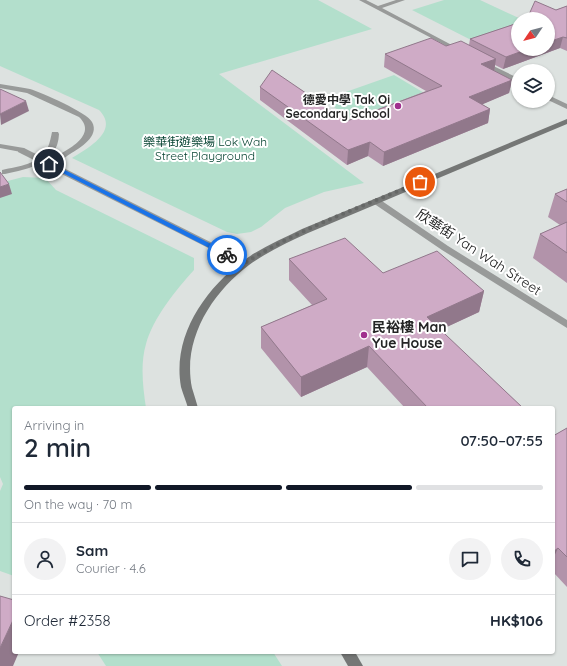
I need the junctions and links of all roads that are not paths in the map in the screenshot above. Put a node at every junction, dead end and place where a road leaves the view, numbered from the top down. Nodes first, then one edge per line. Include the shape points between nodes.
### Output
1 (362, 0) edge
2 (402, 0) edge
3 (377, 8) junction
4 (469, 56) edge
5 (476, 59) edge
6 (511, 77) edge
7 (0, 86) edge
8 (555, 101) edge
9 (567, 107) edge
10 (567, 121) edge
11 (55, 134) dead end
12 (0, 146) edge
13 (46, 162) junction
14 (5, 172) dead end
15 (376, 201) junction
16 (245, 263) junction
17 (567, 325) edge
18 (192, 406) edge
19 (348, 654) edge
20 (356, 666) edge

1 - 3 street
2 - 3 street
3 - 4 street
5 - 6 street
7 - 13 street via 29,92 82,115 89,122 90,130 86,139
8 - 9 street
10 - 15 main road
11 - 13 street via 56,138
12 - 13 street via 21,150
13 - 14 street
13 - 16 street
15 - 16 main road via 270,248
15 - 17 street, 欣華街 Yan Wah Street
16 - 18 main road via 207,301 190,334 185,369
19 - 20 main road

